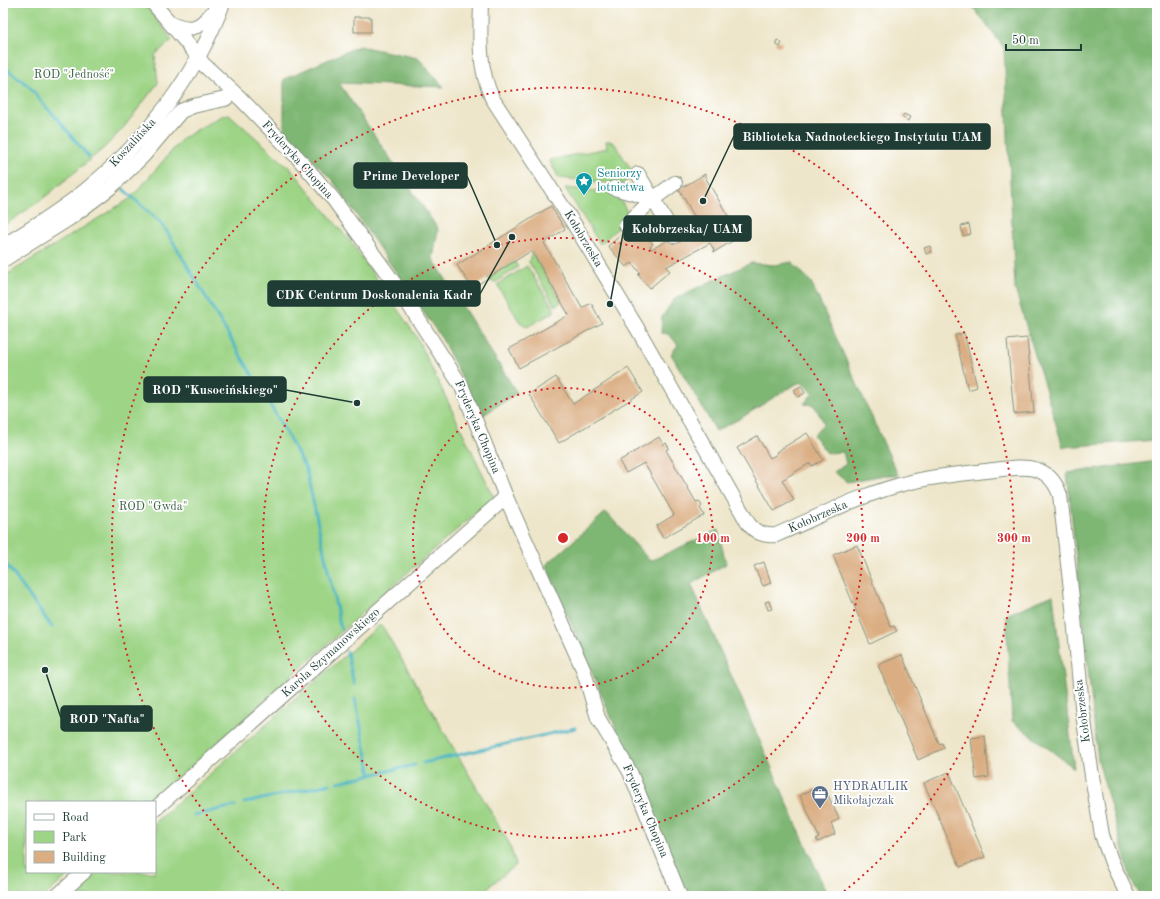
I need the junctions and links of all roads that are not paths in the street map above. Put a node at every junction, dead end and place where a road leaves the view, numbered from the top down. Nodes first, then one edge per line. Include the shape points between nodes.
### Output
1 (152, 3) edge
2 (222, 3) edge
3 (480, 3) edge
4 (170, 23) junction
5 (198, 57) junction
6 (233, 93) junction
7 (638, 174) dead end
8 (675, 183) dead end
9 (614, 188) dead end
10 (653, 199) junction
11 (626, 225) dead end
12 (675, 236) dead end
13 (3, 246) edge
14 (3, 260) edge
15 (506, 497) junction
16 (156, 808) edge
17 (83, 873) edge
18 (57, 896) edge
19 (680, 896) edge
20 (1128, 896) edge

1 - 4 street, Fryderyka Chopina
2 - 4 street via 195,28 182,28
2 - 5 street, Koszalińska
3 - 20 street, Kołobrzeska via 483,75 492,98 574,224 748,523 759,534 776,535 871,494 911,481 1020,468 1039,469 1051,477 1060,495 1082,707 1102,835
4 - 5 street, Fryderyka Chopina
5 - 6 street, Fryderyka Chopina
5 - 13 street, Koszalińska via 160,115 119,160 76,198
6 - 14 street via 225,98 181,111 147,152 111,187 70,218
6 - 15 street, Fryderyka Chopina via 299,159 334,200 400,291 462,387
7 - 10 street
8 - 10 street
9 - 10 street
10 - 11 street
10 - 12 street
15 - 16 street, Karola Szymanowskiego
15 - 19 street, Fryderyka Chopina via 583,669 598,718 630,772
17 - 18 street

